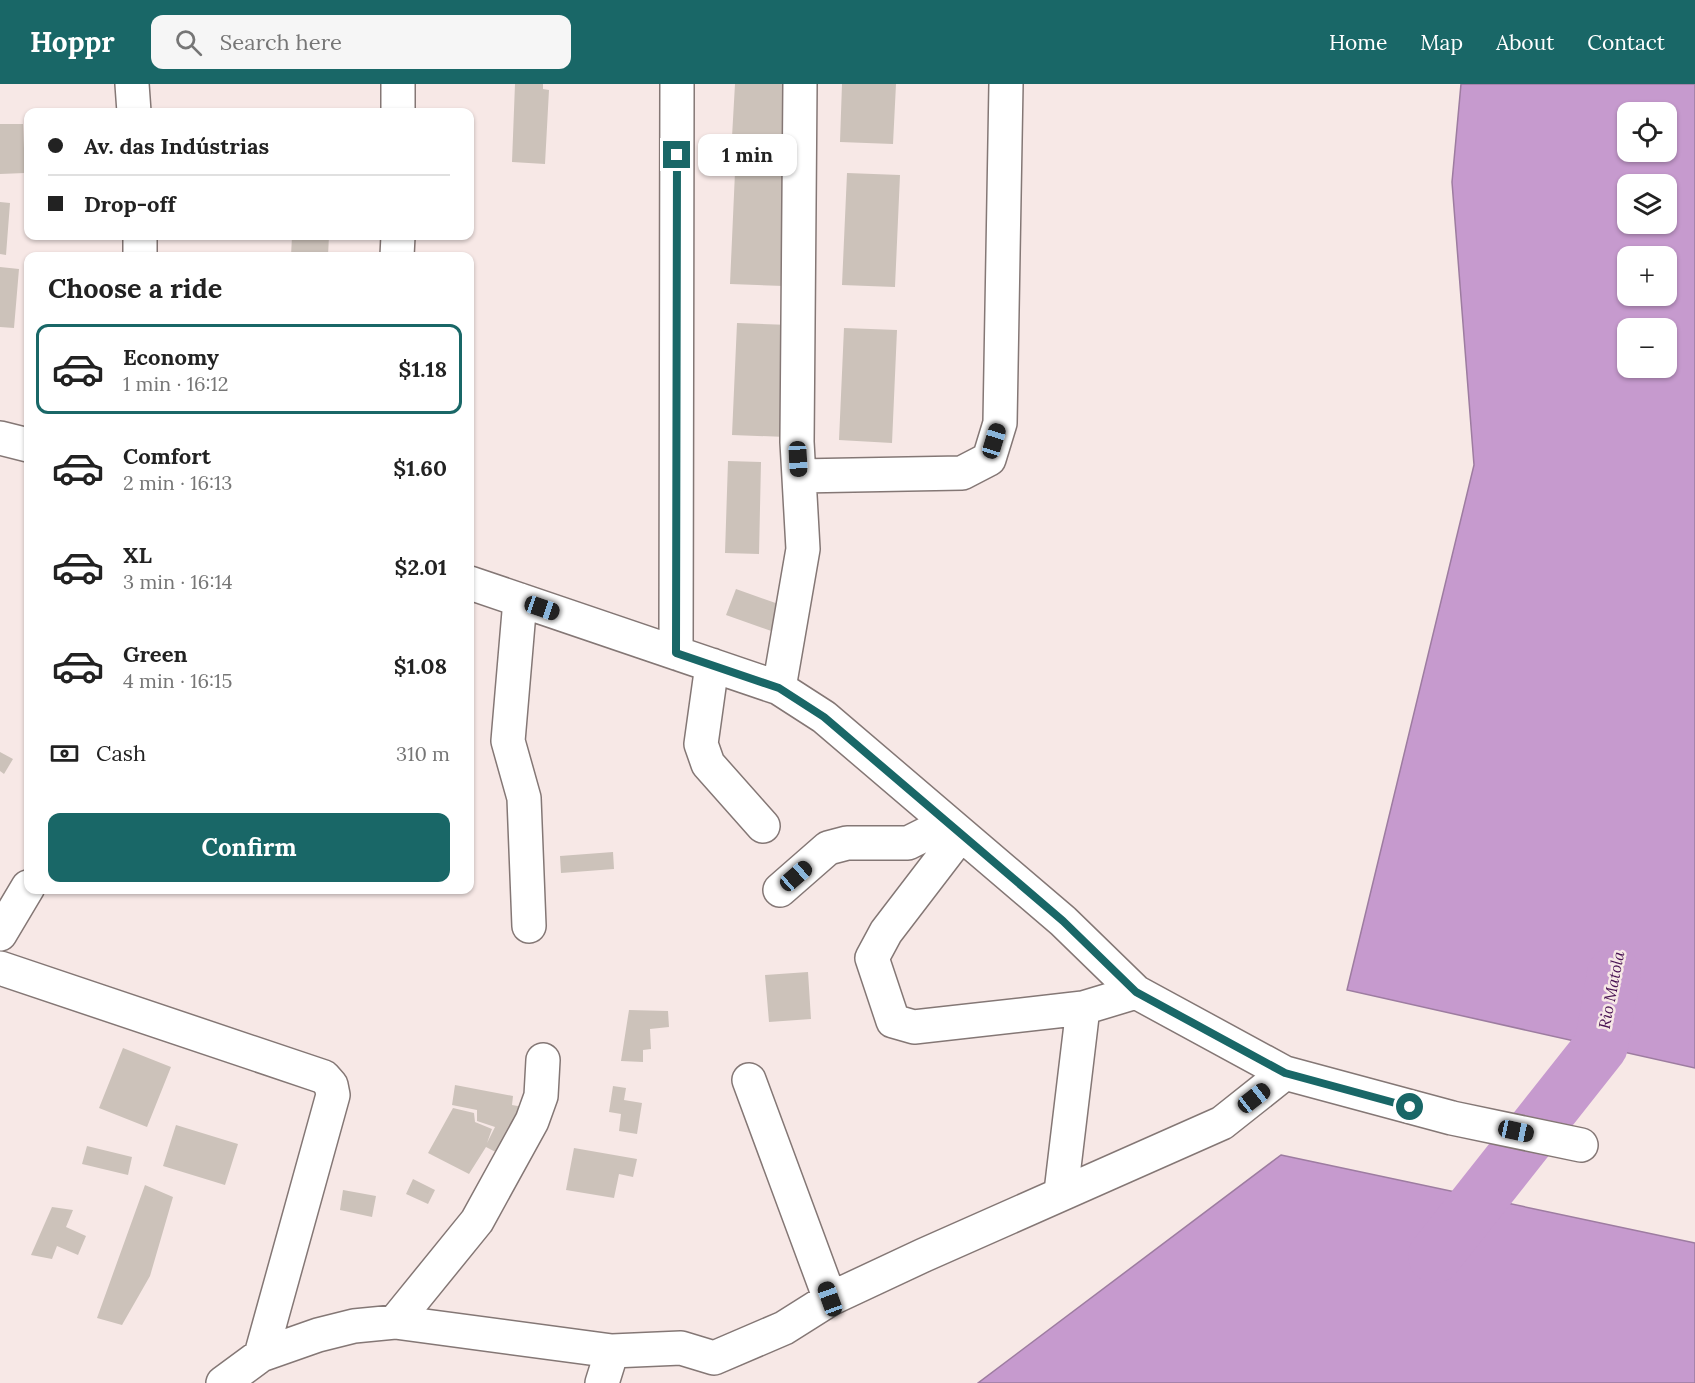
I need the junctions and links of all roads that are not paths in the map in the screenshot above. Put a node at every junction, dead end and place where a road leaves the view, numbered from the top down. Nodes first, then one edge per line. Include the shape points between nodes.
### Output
1 (132, 84) edge
2 (398, 84) edge
3 (677, 84) edge
4 (801, 84) edge
5 (1006, 84) edge
6 (134, 108) edge
7 (398, 108) edge
8 (0, 438) edge
9 (24, 444) edge
10 (799, 476) junction
11 (474, 584) edge
12 (520, 600) junction
13 (676, 653) junction
14 (712, 665) junction
15 (779, 688) junction
16 (763, 826) dead end
17 (954, 829) junction
18 (780, 891) dead end
19 (24, 894) edge
20 (529, 926) dead end
21 (0, 934) edge
22 (0, 968) edge
23 (1136, 992) junction
24 (1083, 1008) junction
25 (543, 1060) dead end
26 (1285, 1073) junction
27 (749, 1080) dead end
28 (1581, 1145) dead end
29 (1061, 1192) junction
30 (830, 1299) junction
31 (395, 1322) junction
32 (612, 1351) junction
33 (261, 1355) junction
34 (223, 1383) edge
35 (602, 1383) edge

1 - 6 street
2 - 7 street
3 - 13 street
4 - 10 street
5 - 10 street via 1000,423 989,459 963,473
8 - 9 street
10 - 15 street via 803,549
11 - 12 street
12 - 13 street
12 - 20 street via 508,741 524,798
13 - 14 street
14 - 15 street
14 - 16 street via 701,744 708,764
15 - 17 street via 824,717
17 - 18 street via 908,843 848,843 828,848
17 - 23 street via 1063,921
17 - 24 street via 872,958 893,1021 914,1027
19 - 21 street
22 - 33 street via 324,1077 331,1085 333,1095
23 - 24 street
23 - 26 street
24 - 29 street
25 - 31 street via 541,1096 532,1121 477,1221
26 - 28 street via 1452,1118
26 - 29 street via 1222,1123
27 - 30 street
29 - 30 street
30 - 32 street via 784,1328 714,1358 681,1348
31 - 32 street
31 - 33 street via 354,1326
32 - 35 street
33 - 34 street

